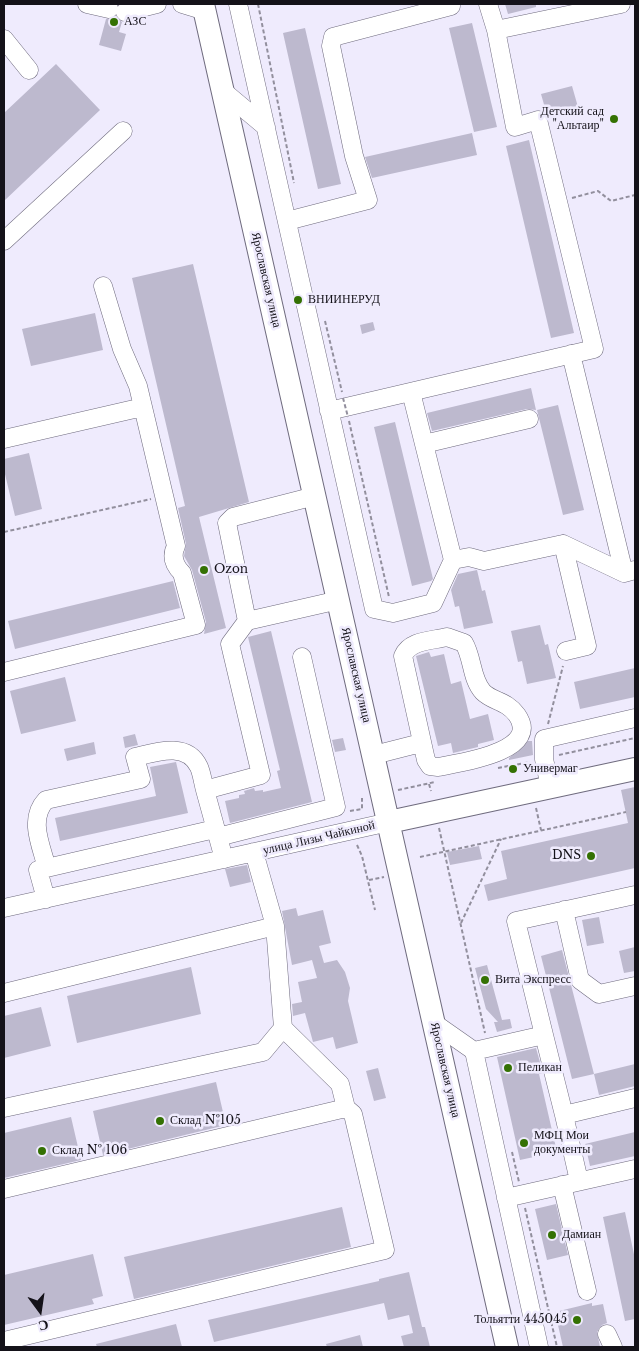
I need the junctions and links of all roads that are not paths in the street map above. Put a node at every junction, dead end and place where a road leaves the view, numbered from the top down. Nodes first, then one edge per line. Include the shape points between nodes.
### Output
1 (87, 4) edge
2 (157, 4) edge
3 (182, 4) edge
4 (238, 4) edge
5 (455, 4) edge
6 (488, 4) edge
7 (621, 4) edge
8 (204, 7) edge
9 (496, 30) junction
10 (4, 39) edge
11 (29, 70) dead end
12 (223, 91) junction
13 (266, 128) junction
14 (123, 131) dead end
15 (287, 221) junction
16 (4, 241) edge
17 (103, 286) dead end
18 (571, 354) junction
19 (412, 392) junction
20 (143, 407) junction
21 (329, 411) junction
22 (530, 419) dead end
23 (4, 439) edge
24 (424, 444) junction
25 (315, 496) junction
26 (563, 544) junction
27 (453, 560) junction
28 (630, 572) edge
29 (339, 600) junction
30 (247, 621) junction
31 (566, 651) road end
32 (302, 657) dead end
33 (4, 672) edge
34 (635, 718) edge
35 (421, 743) junction
36 (374, 755) junction
37 (635, 768) edge
38 (550, 787) junction
39 (205, 790) junction
40 (389, 822) junction
41 (217, 833) junction
42 (254, 852) junction
43 (224, 859) junction
44 (47, 868) junction
45 (635, 895) edge
46 (46, 899) junction
47 (4, 908) edge
48 (564, 910) junction
49 (275, 926) junction
50 (635, 986) edge
51 (4, 993) edge
52 (434, 1023) junction
53 (283, 1028) junction
54 (544, 1035) junction
55 (474, 1051) junction
56 (635, 1098) edge
57 (4, 1108) edge
58 (346, 1108) junction
59 (564, 1115) junction
60 (635, 1169) edge
61 (571, 1183) junction
62 (4, 1189) edge
63 (506, 1198) junction
64 (587, 1291) dead end
65 (4, 1341) edge
66 (507, 1347) edge
67 (539, 1347) edge

1 - 2 street via 117,11
3 - 8 street
4 - 13 street
5 - 15 street via 337,35 330,41 354,156 368,200
6 - 9 street
7 - 9 street
8 - 12 main road, Ярославская улица
9 - 18 street via 515,126 538,120 594,349
10 - 11 street
12 - 13 street
12 - 25 main road, Ярославская улица
13 - 15 street
14 - 16 street
15 - 21 street
17 - 20 street
18 - 19 street
18 - 28 street
19 - 21 street
19 - 24 street
20 - 23 street
20 - 33 street via 176,546 173,553 176,567 182,573 196,625
21 - 27 street via 374,609 393,613 433,603
22 - 24 street
24 - 27 street
25 - 29 main road, Ярославская улица
25 - 30 street via 233,517 228,523
26 - 27 street via 484,561 469,557
26 - 28 street
26 - 31 street via 587,646
29 - 30 street
29 - 36 main road, Ярославская улица
30 - 39 street via 230,644 261,775
32 - 41 street via 336,807
34 - 38 street via 544,739
35 - 35 street via 430,766 438,767 493,755 509,747 519,736 519,717 509,705 483,693 476,681 470,652 456,638 414,644 403,656
35 - 36 street
36 - 40 main road, Ярославская улица
37 - 38 main road, улица Лизы Чайкиной
38 - 40 main road, улица Лизы Чайкиной
39 - 41 street
39 - 44 street via 199,766 184,753 168,749 135,757 141,779 46,800 38,808 35,819
40 - 42 street, улица Лизы Чайкиной
40 - 52 main road, Ярославская улица
41 - 43 street
41 - 44 street
42 - 43 street, улица Лизы Чайкиной
42 - 49 street
43 - 46 street, улица Лизы Чайкиной
44 - 46 street via 38,870
45 - 48 street
46 - 47 street, улица Лизы Чайкиной
48 - 50 street via 580,980 599,994
48 - 54 street via 516,921
49 - 51 street
49 - 53 street
52 - 55 street
52 - 66 main road, Ярославская улица
53 - 57 street via 263,1052
53 - 58 street via 340,1084
54 - 55 street
54 - 59 street
55 - 63 street
56 - 59 street
58 - 62 street
58 - 65 street via 353,1114 385,1250
59 - 61 street
60 - 61 street
61 - 63 street
61 - 64 street
63 - 67 street

